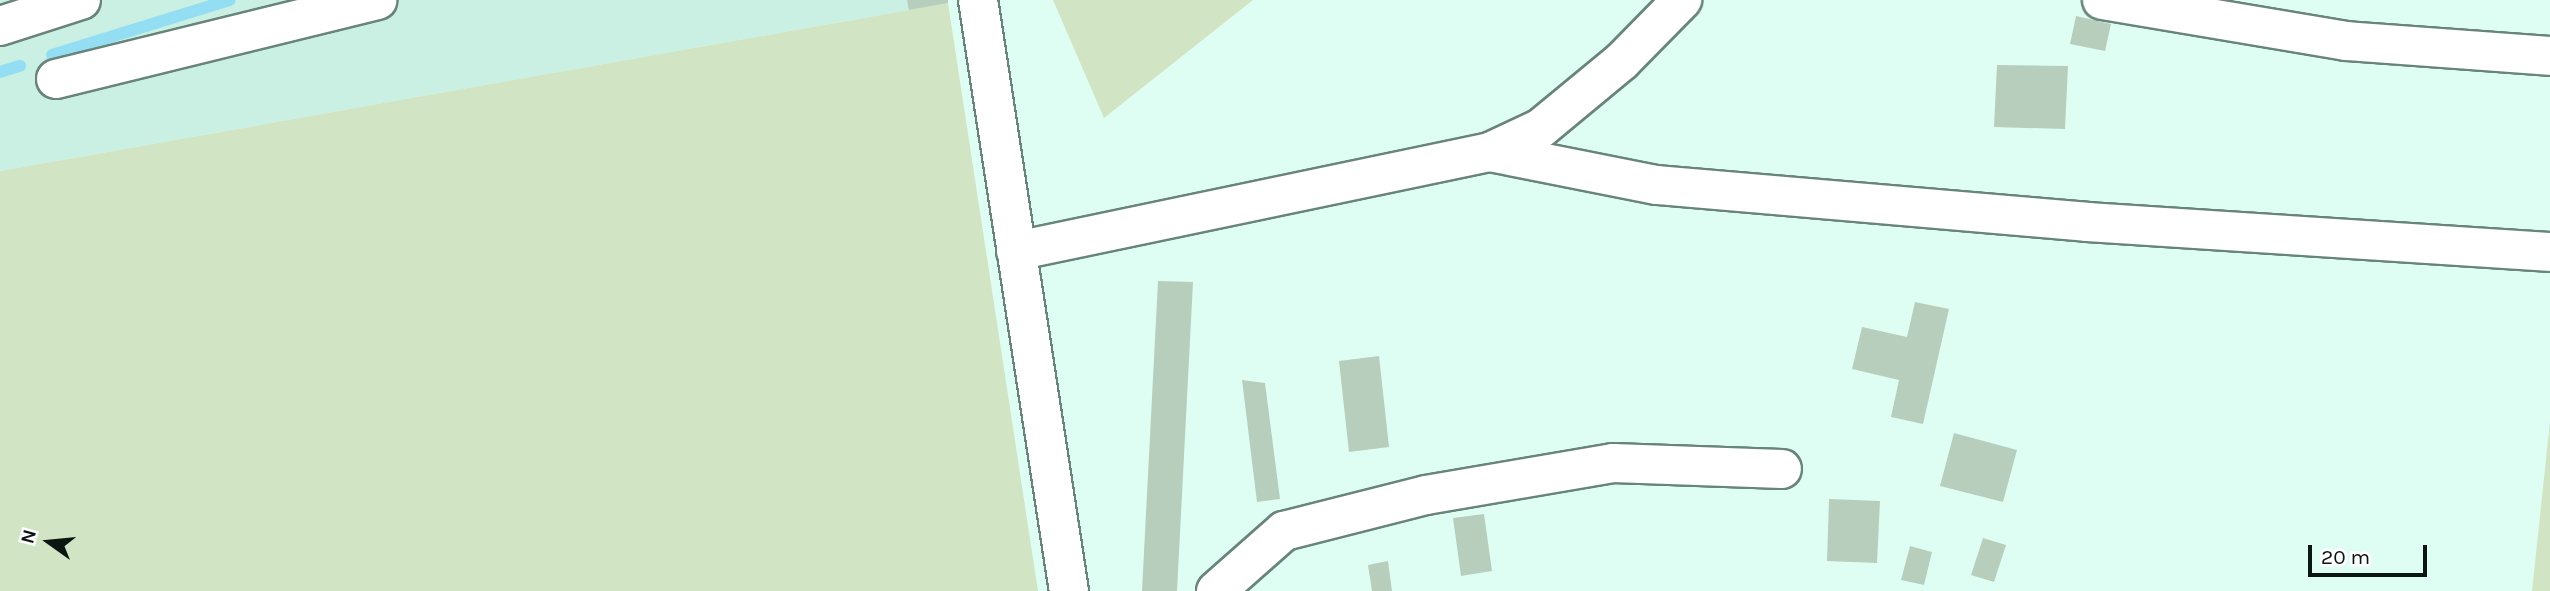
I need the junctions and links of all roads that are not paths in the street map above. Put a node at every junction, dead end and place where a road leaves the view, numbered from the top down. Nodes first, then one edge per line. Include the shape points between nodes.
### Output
1 (81, 0) edge
2 (377, 0) edge
3 (978, 0) edge
4 (1682, 0) edge
5 (2102, 0) edge
6 (312, 8) edge
7 (0, 26) edge
8 (2550, 56) edge
9 (56, 79) dead end
10 (1490, 152) junction
11 (1016, 251) junction
12 (2550, 252) edge
13 (1782, 469) dead end
14 (1069, 591) edge
15 (1216, 591) edge

1 - 7 street
2 - 6 street
3 - 11 street
4 - 10 street via 1622,61 1541,128
5 - 8 street via 2346,41
6 - 9 street
10 - 11 street
10 - 12 street via 1657,185 2087,222
11 - 14 street
13 - 15 street via 1614,463 1426,495 1284,531

